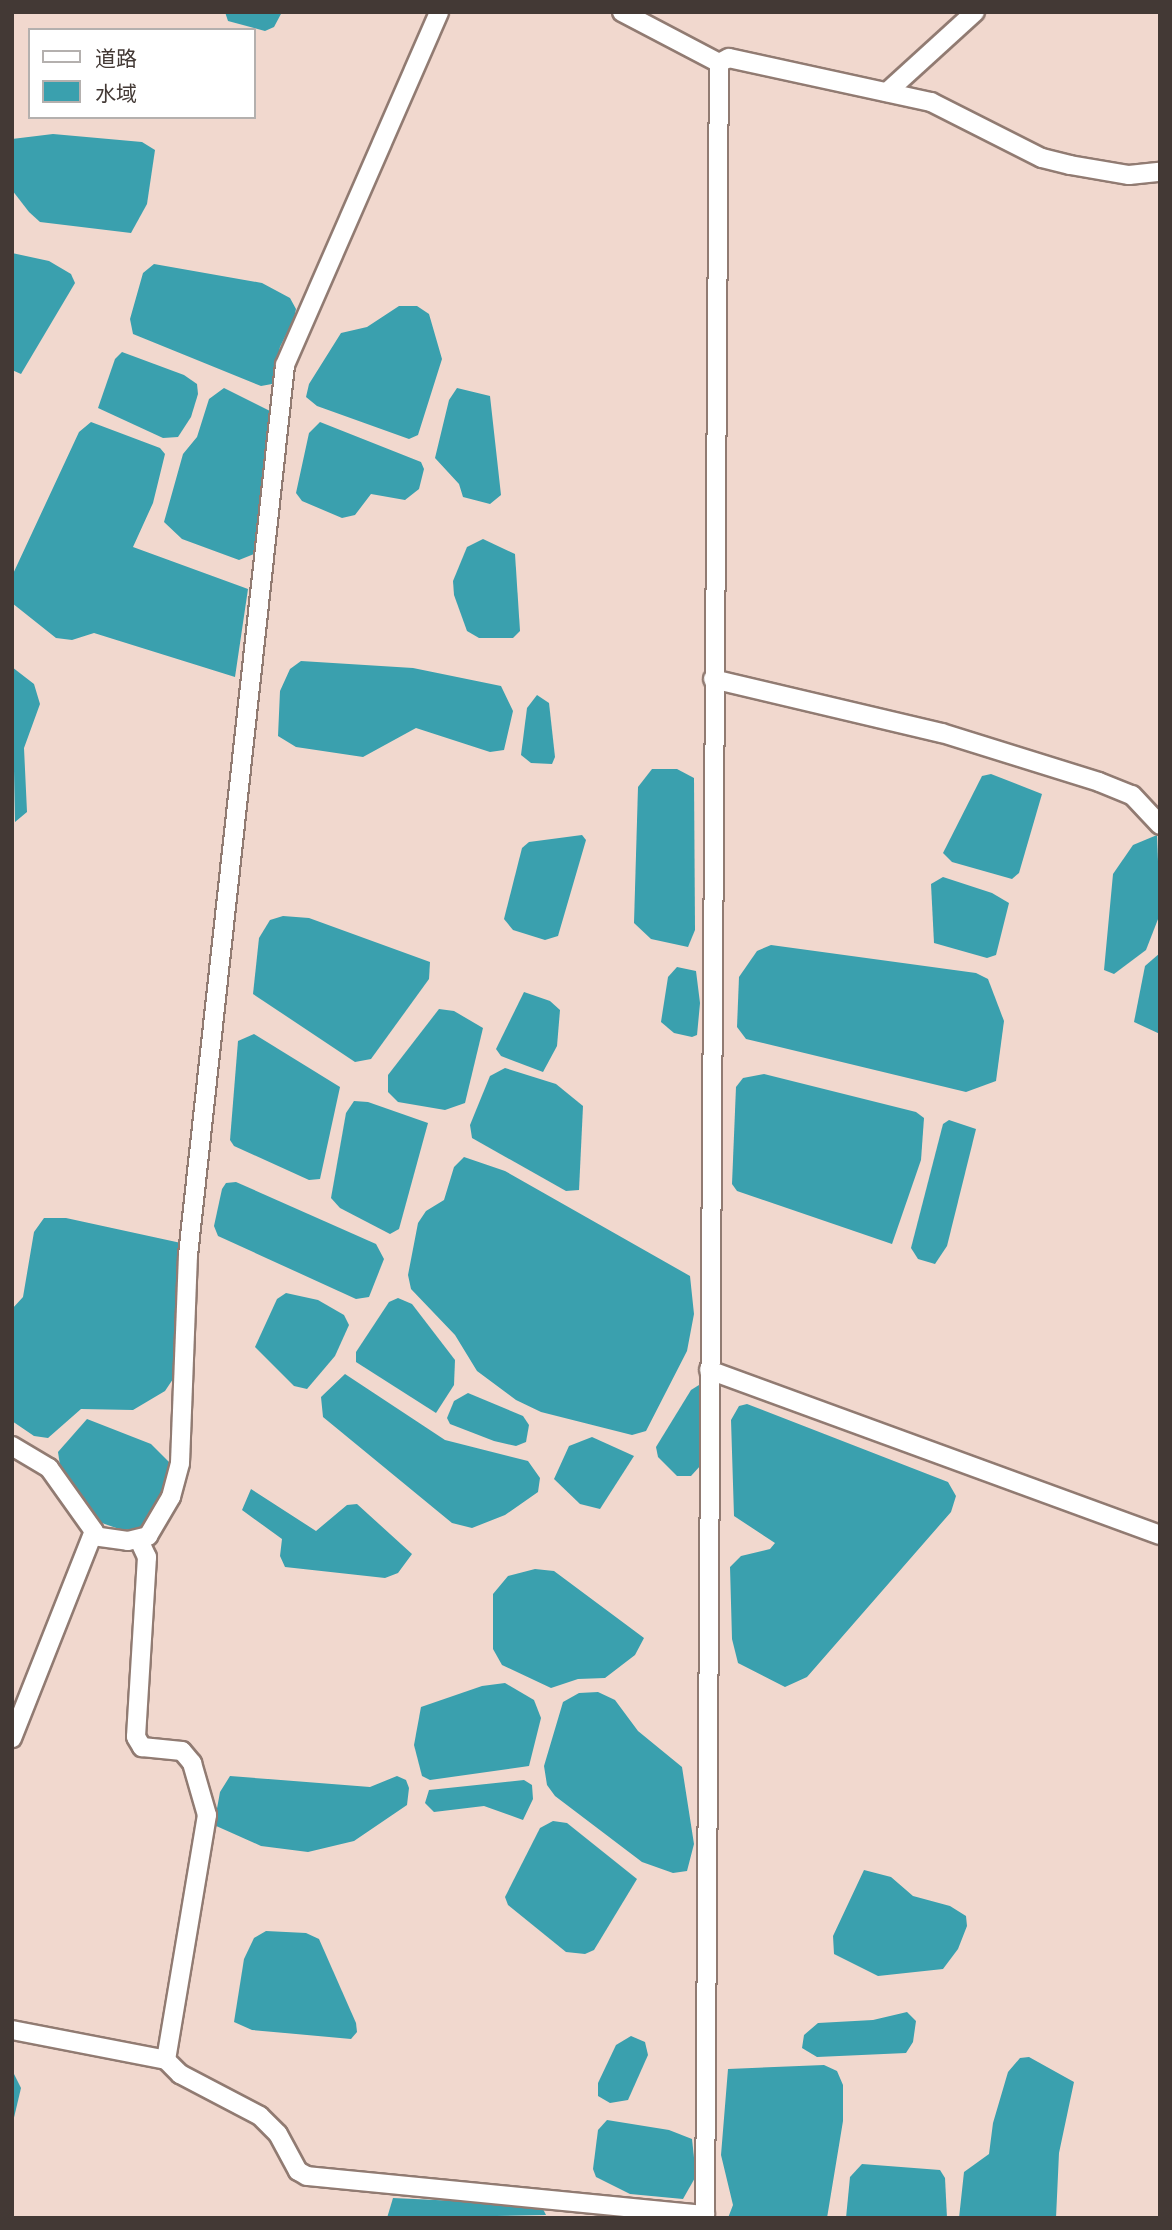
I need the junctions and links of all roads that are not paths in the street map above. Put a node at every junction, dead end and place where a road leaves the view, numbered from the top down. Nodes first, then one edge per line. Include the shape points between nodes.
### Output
1 (439, 12) edge
2 (622, 12) edge
3 (975, 12) edge
4 (719, 63) junction
5 (887, 92) junction
6 (1160, 172) edge
7 (713, 678) junction
8 (1160, 825) edge
9 (709, 1370) junction
10 (12, 1446) edge
11 (93, 1535) junction
12 (1160, 1535) edge
13 (139, 1540) junction
14 (12, 1738) edge
15 (12, 2030) edge
16 (166, 2060) junction
17 (705, 2216) edge

1 - 13 street via 285,365 188,1255 180,1463 171,1497 155,1528
2 - 4 street
3 - 5 street
4 - 5 street via 729,58
4 - 7 street
5 - 6 street via 942,107 1042,159 1129,174
7 - 8 street via 942,733 1098,782 1132,795
7 - 9 street
9 - 12 street
9 - 17 street
10 - 11 street via 59,1479 93,1526
11 - 13 street
11 - 14 street
13 - 16 street via 147,1557 135,1737 142,1747 183,1751 192,1763 208,1815
15 - 16 street
16 - 17 street via 180,2074 260,2116 306,2176

